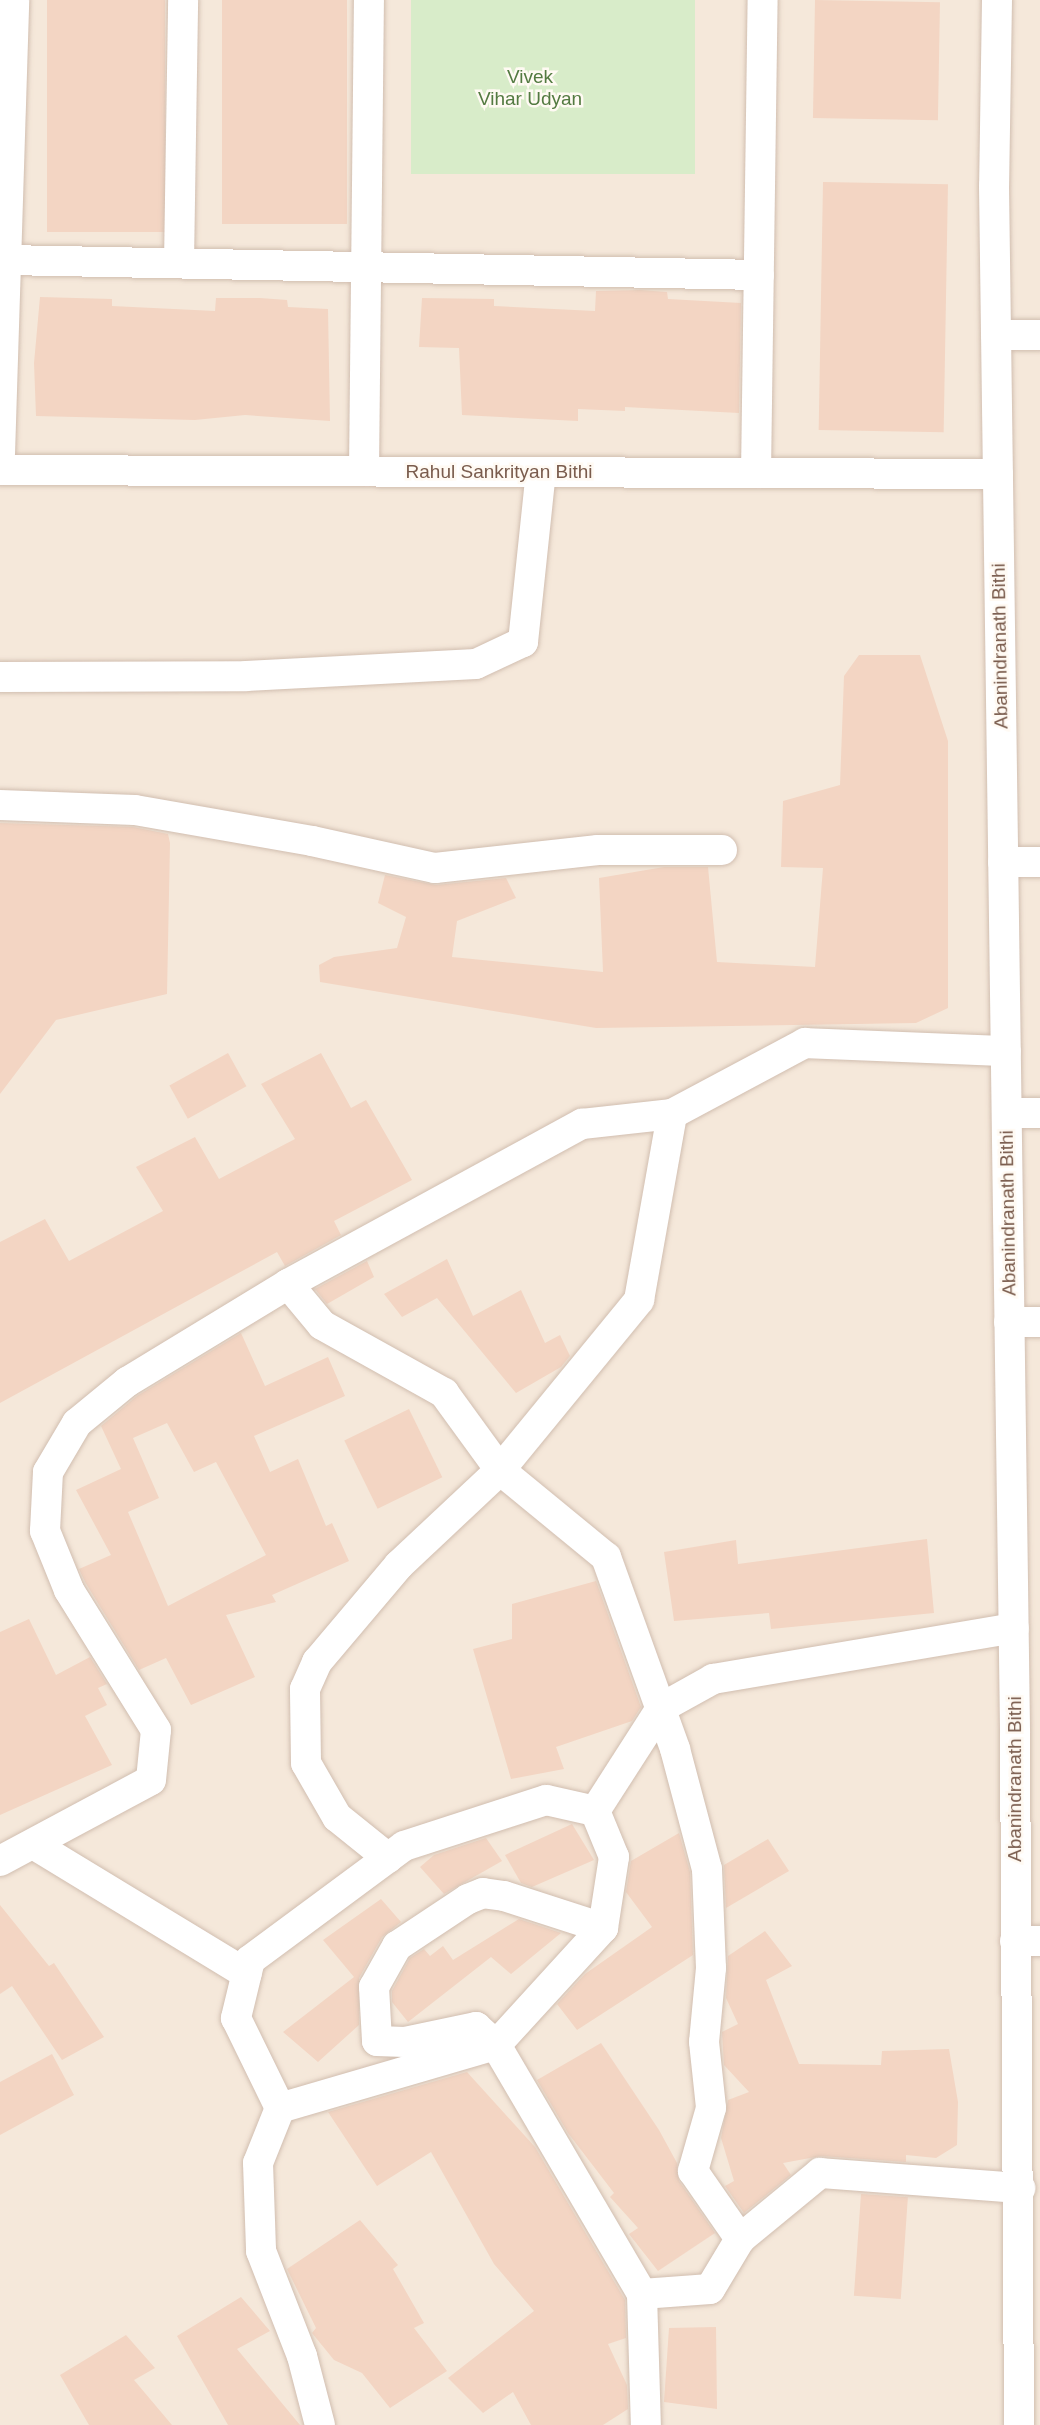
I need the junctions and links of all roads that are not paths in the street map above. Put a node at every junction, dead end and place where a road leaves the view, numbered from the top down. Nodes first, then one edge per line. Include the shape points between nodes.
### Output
1 (14, 0) edge
2 (183, 0) edge
3 (369, 0) edge
4 (763, 0) edge
5 (997, 0) edge
6 (6, 260) junction
7 (179, 263) junction
8 (366, 267) junction
9 (760, 275) junction
10 (996, 335) junction
11 (1040, 335) edge
12 (0, 454) edge
13 (0, 470) edge
14 (364, 471) junction
15 (541, 472) junction
16 (756, 473) junction
17 (998, 474) junction
18 (0, 677) edge
19 (0, 806) edge
20 (722, 850) dead end
21 (1003, 862) junction
22 (1040, 862) edge
23 (1006, 1051) junction
24 (1007, 1113) junction
25 (1040, 1113) edge
26 (672, 1114) junction
27 (288, 1284) junction
28 (1009, 1322) junction
29 (1040, 1322) edge
30 (500, 1470) junction
31 (1027, 1545) edge
32 (1014, 1628) junction
33 (661, 1708) junction
34 (1028, 1732) edge
35 (595, 1811) junction
36 (33, 1844) junction
37 (388, 1858) junction
38 (0, 1861) edge
39 (603, 1928) junction
40 (1028, 1941) edge
41 (247, 1974) junction
42 (496, 2045) junction
43 (280, 2108) junction
44 (1020, 2188) junction
45 (740, 2239) junction
46 (642, 2294) junction
47 (320, 2425) edge
48 (646, 2425) edge
49 (1019, 2425) edge

1 - 6 street
2 - 7 street
3 - 8 street
4 - 9 street
5 - 10 street, Abanindranath Bithi
6 - 7 street
6 - 12 street
7 - 8 street
8 - 9 street
8 - 14 street
9 - 16 street
10 - 11 street
10 - 17 street, Abanindranath Bithi
13 - 14 street, Rahul Sankrityan Bithi
14 - 15 street, Rahul Sankrityan Bithi
15 - 16 street, Rahul Sankrityan Bithi
15 - 18 street via 523,642 476,664 246,676
16 - 17 street, Rahul Sankrityan Bithi
17 - 21 street, Abanindranath Bithi
19 - 20 street via 135,810 435,868 598,850
21 - 22 street
21 - 23 street, Abanindranath Bithi
23 - 24 street, Abanindranath Bithi
23 - 26 street via 805,1043
24 - 25 street
24 - 28 street, Abanindranath Bithi
26 - 27 street via 582,1124
26 - 30 street via 639,1300
27 - 30 street via 322,1325 444,1393
27 - 36 street via 127,1382 78,1423 48,1472 45,1531 69,1590 156,1730 151,1780
28 - 29 street
28 - 31 street, Abanindranath Bithi
30 - 33 street via 606,1557
30 - 37 street via 399,1564 317,1662 305,1689 306,1763 337,1817
31 - 32 street, Abanindranath Bithi
32 - 33 street via 712,1679
32 - 34 street, Abanindranath Bithi
33 - 35 street
33 - 45 street via 707,1869 711,1968 704,2042 711,2108 693,2171
34 - 40 street, Abanindranath Bithi
35 - 37 street via 546,1800 404,1846
35 - 39 street via 614,1857
36 - 38 street
36 - 41 street
37 - 41 street via 250,1959
39 - 42 street
39 - 42 street via 483,1893 434,1918 397,1946 374,1987 377,2041 405,2042 476,2027
40 - 44 street, Abanindranath Bithi
41 - 43 street via 236,2018
42 - 43 street
42 - 46 street
43 - 47 street via 258,2163 261,2251 302,2356
44 - 45 street via 820,2173
44 - 49 street, Abanindranath Bithi
45 - 46 street via 710,2289
46 - 48 street

